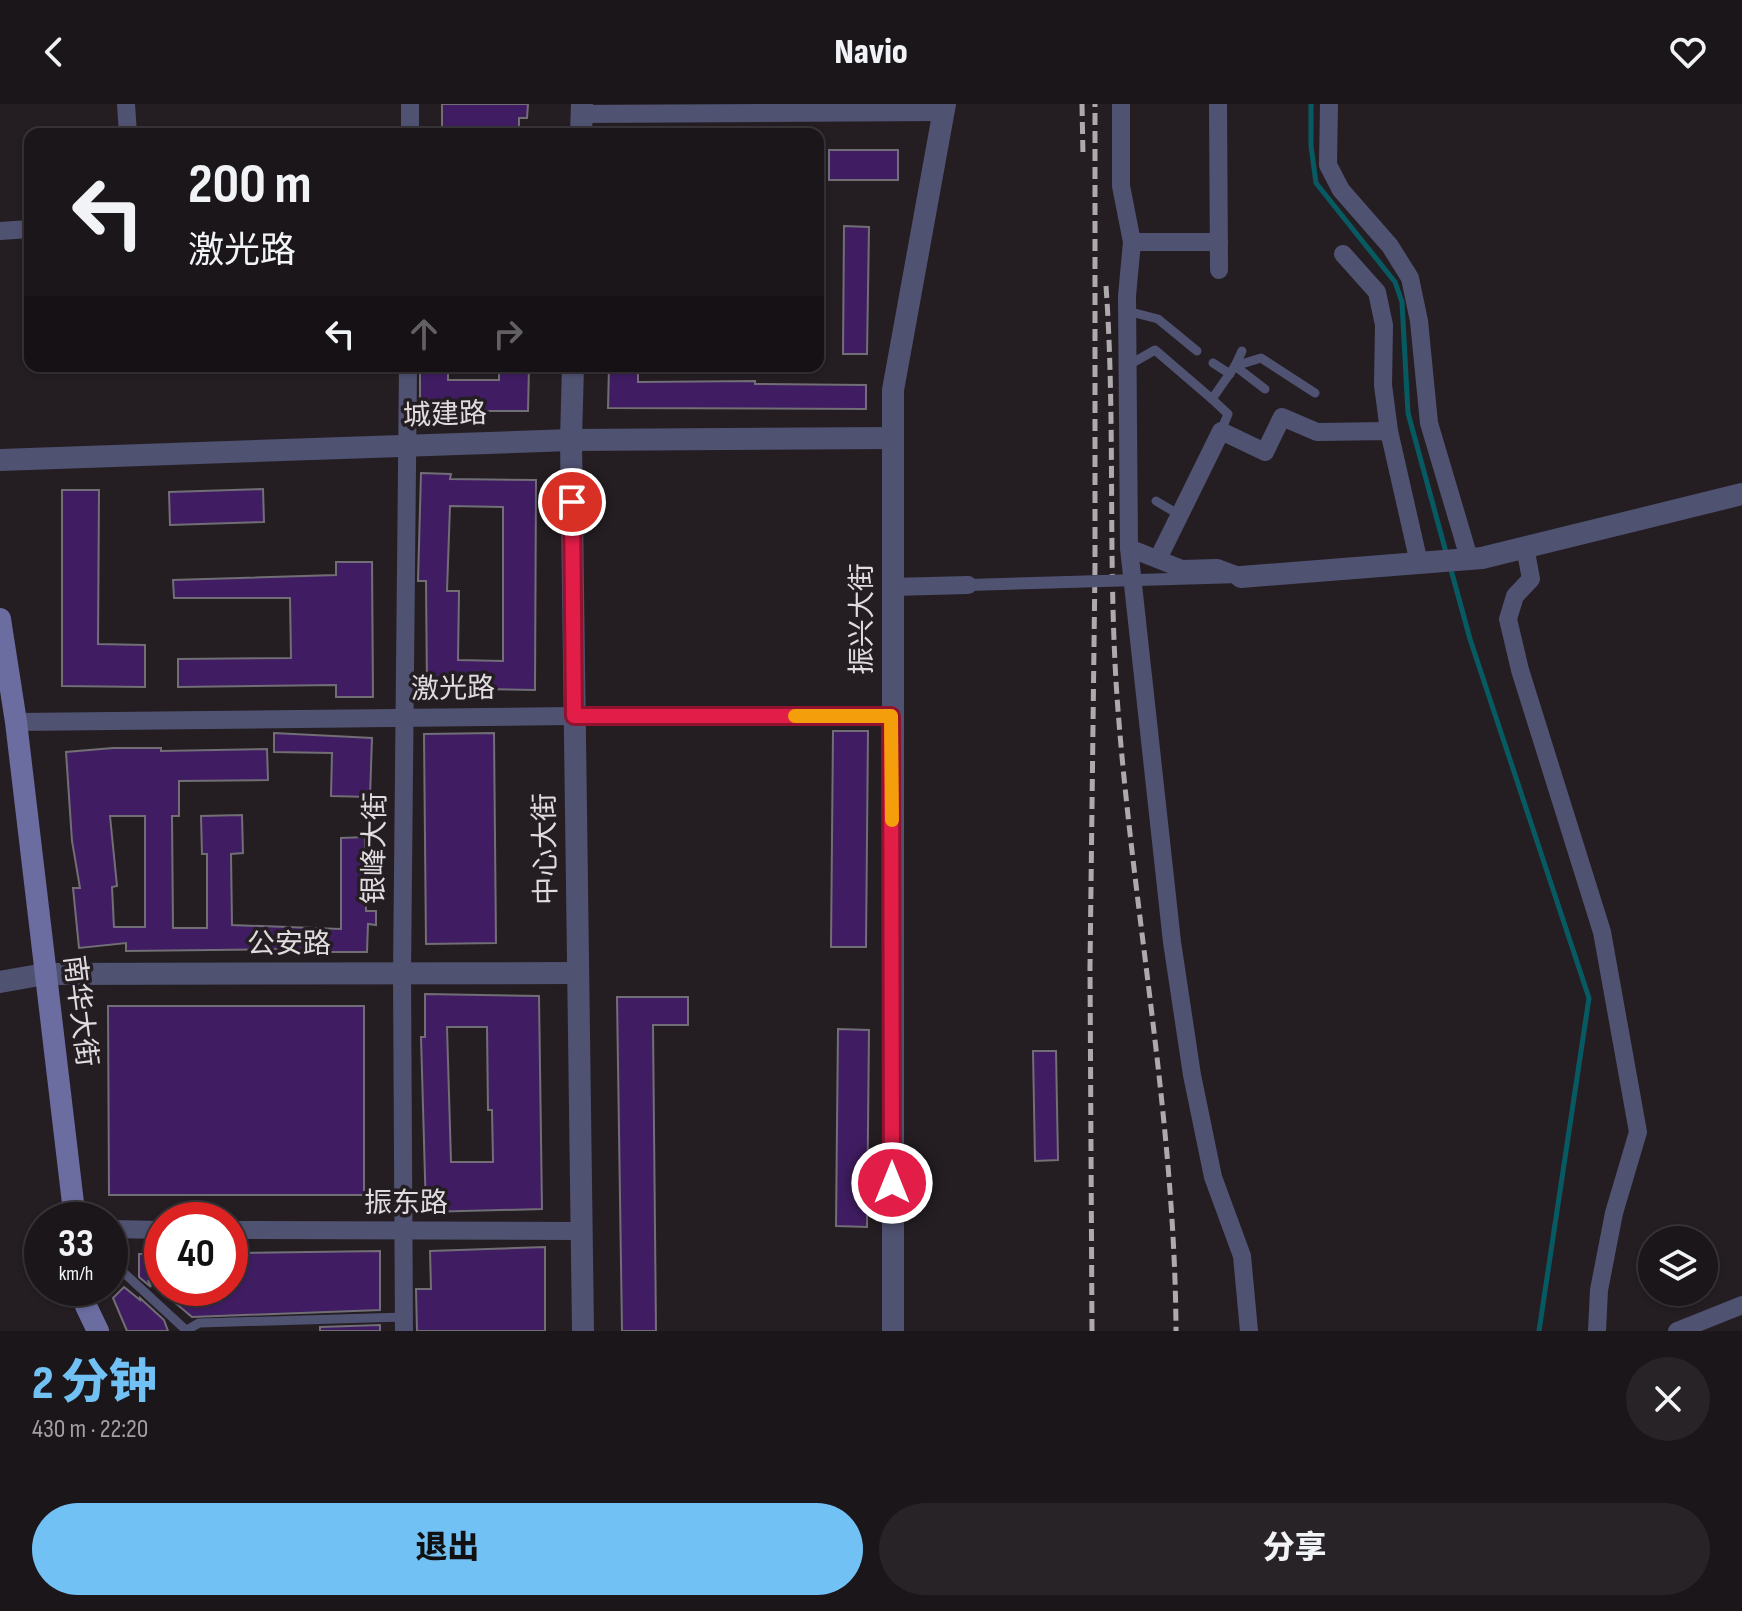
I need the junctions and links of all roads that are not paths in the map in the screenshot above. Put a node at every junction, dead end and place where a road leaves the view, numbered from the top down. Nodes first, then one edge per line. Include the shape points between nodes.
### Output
1 (126, 104) edge
2 (410, 104) edge
3 (1121, 104) edge
4 (1218, 104) edge
5 (1329, 104) edge
6 (944, 108) edge
7 (581, 117) edge
8 (128, 128) edge
9 (410, 128) edge
10 (24, 229) edge
11 (0, 231) edge
12 (1132, 242) junction
13 (1219, 242) junction
14 (1343, 254) dead end
15 (1219, 270) dead end
16 (1127, 311) junction
17 (1197, 351) dead end
18 (1242, 351) dead end
19 (1213, 363) dead end
20 (1127, 366) junction
21 (1232, 370) junction
22 (408, 372) edge
23 (573, 372) edge
24 (1265, 389) dead end
25 (1315, 393) dead end
26 (1212, 399) junction
27 (1221, 431) junction
28 (1389, 431) junction
29 (893, 438) junction
30 (571, 440) junction
31 (407, 446) junction
32 (0, 460) edge
33 (1742, 494) edge
34 (1156, 501) dead end
35 (1178, 514) junction
36 (1525, 547) junction
37 (1129, 548) junction
38 (1158, 559) junction
39 (1455, 560) junction
40 (1419, 563) junction
41 (1241, 577) junction
42 (968, 585) joint
43 (892, 587) junction
44 (0, 619) edge
45 (574, 716) junction
46 (891, 716) junction
47 (405, 718) junction
48 (16, 722) junction
49 (578, 973) junction
50 (45, 974) junction
51 (402, 974) junction
52 (0, 982) edge
53 (73, 1202) edge
54 (248, 1230) edge
55 (404, 1231) junction
56 (582, 1231) junction
57 (128, 1276) edge
58 (1742, 1305) edge
59 (86, 1306) edge
60 (311, 1318) junction
61 (404, 1324) edge
62 (187, 1330) edge
63 (98, 1331) edge
64 (311, 1331) edge
65 (583, 1331) edge
66 (893, 1331) edge
67 (1249, 1331) edge
68 (1597, 1331) edge
69 (1677, 1331) edge

1 - 8 street
2 - 9 street
3 - 12 street via 1121,186
4 - 13 street
5 - 39 street via 1328,165 1341,190 1390,246 1410,278 1429,423
6 - 7 street
6 - 29 street, 振兴大街 via 893,390
10 - 11 street
12 - 13 street
12 - 16 street
13 - 15 street
14 - 28 street via 1377,292 1384,325
16 - 17 lane via 1158,319
16 - 20 street
18 - 21 lane
19 - 21 lane
20 - 26 lane via 1155,350
20 - 37 street
21 - 24 lane
21 - 25 lane via 1261,358
21 - 26 lane
22 - 31 street, 银峰大街
23 - 30 street, 中心大街
26 - 27 lane via 1228,414
27 - 28 street via 1265,452 1282,417 1317,432
27 - 35 street
28 - 40 street
29 - 30 street, 城建路
29 - 43 street, 振兴大街
30 - 31 street, 城建路
30 - 45 street, 中心大街
31 - 32 street, 城建路
31 - 47 street, 银峰大街
33 - 36 street
34 - 35 lane
35 - 38 street
36 - 39 street
36 - 68 street via 1531,579 1515,596 1508,619 1602,932 1638,1132 1611,1228
37 - 38 street
37 - 67 street via 1172,942 1192,1075 1213,1177 1242,1256
38 - 41 street via 1182,569 1217,568
39 - 40 street
40 - 41 street
41 - 42 street, bridge
42 - 43 street
43 - 46 street, 振兴大街
44 - 48 main road, 南华大街
45 - 46 street, 激光路
45 - 47 street, 激光路
45 - 49 street, 中心大街
46 - 66 street, 振兴大街
47 - 48 street, 激光路
47 - 51 street, 银峰大街
48 - 50 main road, 南华大街
49 - 51 street, 公安路
49 - 56 street, 中心大街
50 - 51 street, 公安路
50 - 52 street, 公安路
50 - 53 main road, 南华大街
51 - 55 street, 银峰大街
54 - 55 street, 振东路
55 - 56 street, 振东路
55 - 61 street, 银峰大街
56 - 65 street, 中心大街
57 - 62 lane
58 - 69 street
59 - 63 main road
60 - 61 lane
60 - 62 lane via 199,1323
60 - 64 lane

